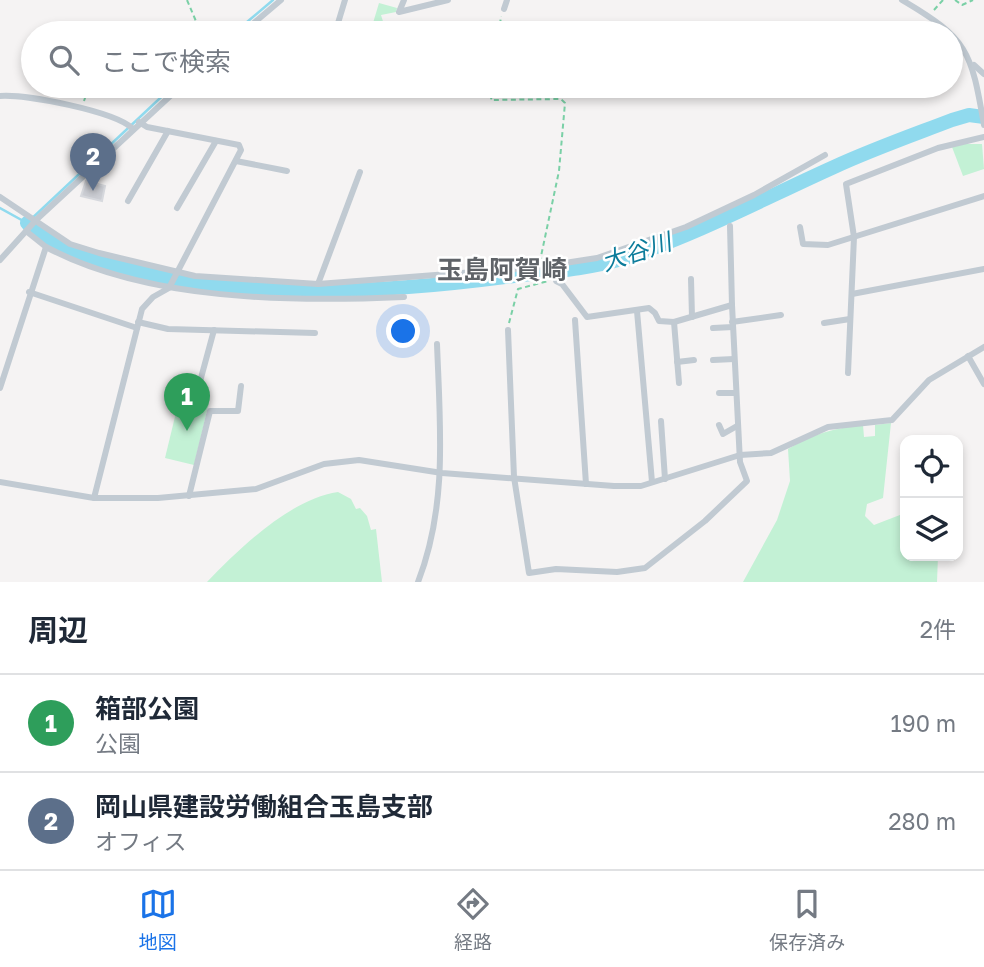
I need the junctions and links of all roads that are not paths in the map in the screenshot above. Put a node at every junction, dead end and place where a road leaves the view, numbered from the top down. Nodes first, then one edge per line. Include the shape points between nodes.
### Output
1 (281, 0) edge
2 (345, 0) edge
3 (404, 0) edge
4 (449, 0) edge
5 (508, 0) edge
6 (902, 0) edge
7 (503, 9) road end
8 (256, 21) edge
9 (339, 21) edge
10 (933, 21) edge
11 (963, 50) edge
12 (972, 64) junction
13 (984, 74) edge
14 (21, 95) edge
15 (0, 96) edge
16 (32, 98) edge
17 (167, 98) edge
18 (139, 122) junction
19 (984, 125) edge
20 (130, 126) junction
21 (168, 131) junction
22 (984, 137) edge
23 (216, 141) junction
24 (825, 155) dead end
25 (236, 161) junction
26 (287, 171) dead end
27 (360, 172) dead end
28 (984, 196) edge
29 (0, 197) edge
30 (128, 201) dead end
31 (177, 208) dead end
32 (36, 220) junction
33 (730, 226) dead end
34 (800, 227) dead end
35 (26, 231) junction
36 (854, 237) junction
37 (46, 247) junction
38 (0, 260) edge
39 (554, 265) junction
40 (984, 269) edge
41 (175, 272) junction
42 (691, 279) dead end
43 (318, 284) junction
44 (169, 288) junction
45 (29, 292) junction
46 (852, 294) junction
47 (404, 297) dead end
48 (732, 306) junction
49 (637, 311) junction
50 (781, 315) dead end
51 (692, 317) junction
52 (850, 319) junction
53 (575, 320) dead end
54 (674, 322) junction
55 (824, 323) dead end
56 (733, 324) junction
57 (137, 325) junction
58 (713, 328) dead end
59 (214, 330) junction
60 (508, 330) road end
61 (315, 333) dead end
62 (437, 344) dead end
63 (984, 346) edge
64 (968, 356) junction
65 (734, 359) junction
66 (694, 360) dead end
67 (713, 360) dead end
68 (677, 362) junction
69 (848, 373) dead end
70 (679, 383) dead end
71 (984, 384) edge
72 (241, 386) dead end
73 (0, 388) edge
74 (719, 393) dead end
75 (736, 393) junction
76 (195, 400) dead end
77 (661, 421) dead end
78 (719, 425) dead end
79 (737, 426) junction
80 (740, 455) junction
81 (442, 472) junction
82 (514, 477) junction
83 (665, 478) junction
84 (0, 482) edge
85 (652, 482) junction
86 (586, 484) junction
87 (189, 496) junction
88 (94, 498) junction
89 (418, 582) edge

1 - 8 street
2 - 9 street
3 - 4 street via 399,12
5 - 7 street
6 - 10 street
11 - 12 street
12 - 13 street
12 - 19 street
14 - 15 street
16 - 20 street
17 - 18 street
18 - 20 street
18 - 21 street
20 - 32 street
21 - 23 street
21 - 30 street
22 - 36 street via 938,148 849,181 845,187
23 - 25 street via 239,145
23 - 31 street
24 - 39 street via 686,227 597,258
25 - 26 street
25 - 41 street
27 - 43 street
28 - 36 street
29 - 32 street
32 - 35 street
32 - 41 street via 85,249
33 - 48 street
34 - 36 street via 806,246
35 - 37 street
35 - 38 street
36 - 46 street
37 - 44 street via 75,262
37 - 45 street
39 - 43 street
39 - 49 street via 556,281 587,317
40 - 46 street
41 - 43 street
41 - 44 street
42 - 51 street
44 - 47 street via 332,300
44 - 57 street via 146,303
45 - 57 street
45 - 73 street
46 - 52 street
48 - 51 street
48 - 56 street
49 - 54 street via 652,309 659,321
49 - 85 street
50 - 56 street
51 - 54 street
52 - 55 street
52 - 69 street
53 - 86 street
54 - 68 street
56 - 58 street
56 - 65 street
57 - 59 street
57 - 88 street
59 - 61 street
59 - 76 street
60 - 82 street
62 - 81 street
63 - 64 street
64 - 71 street
64 - 80 street via 929,380 892,420 828,427 771,453
65 - 67 street
65 - 75 street
66 - 68 street
68 - 70 street
72 - 87 street via 238,411 210,411
74 - 75 street
75 - 79 street
77 - 83 street
78 - 79 street via 723,434
79 - 80 street
80 - 82 street via 747,481 645,568 626,571 529,573
80 - 83 street
81 - 82 street
81 - 87 street via 336,461 256,489
81 - 89 street via 429,554
82 - 86 street
83 - 85 street
84 - 88 street
85 - 86 street
87 - 88 street

